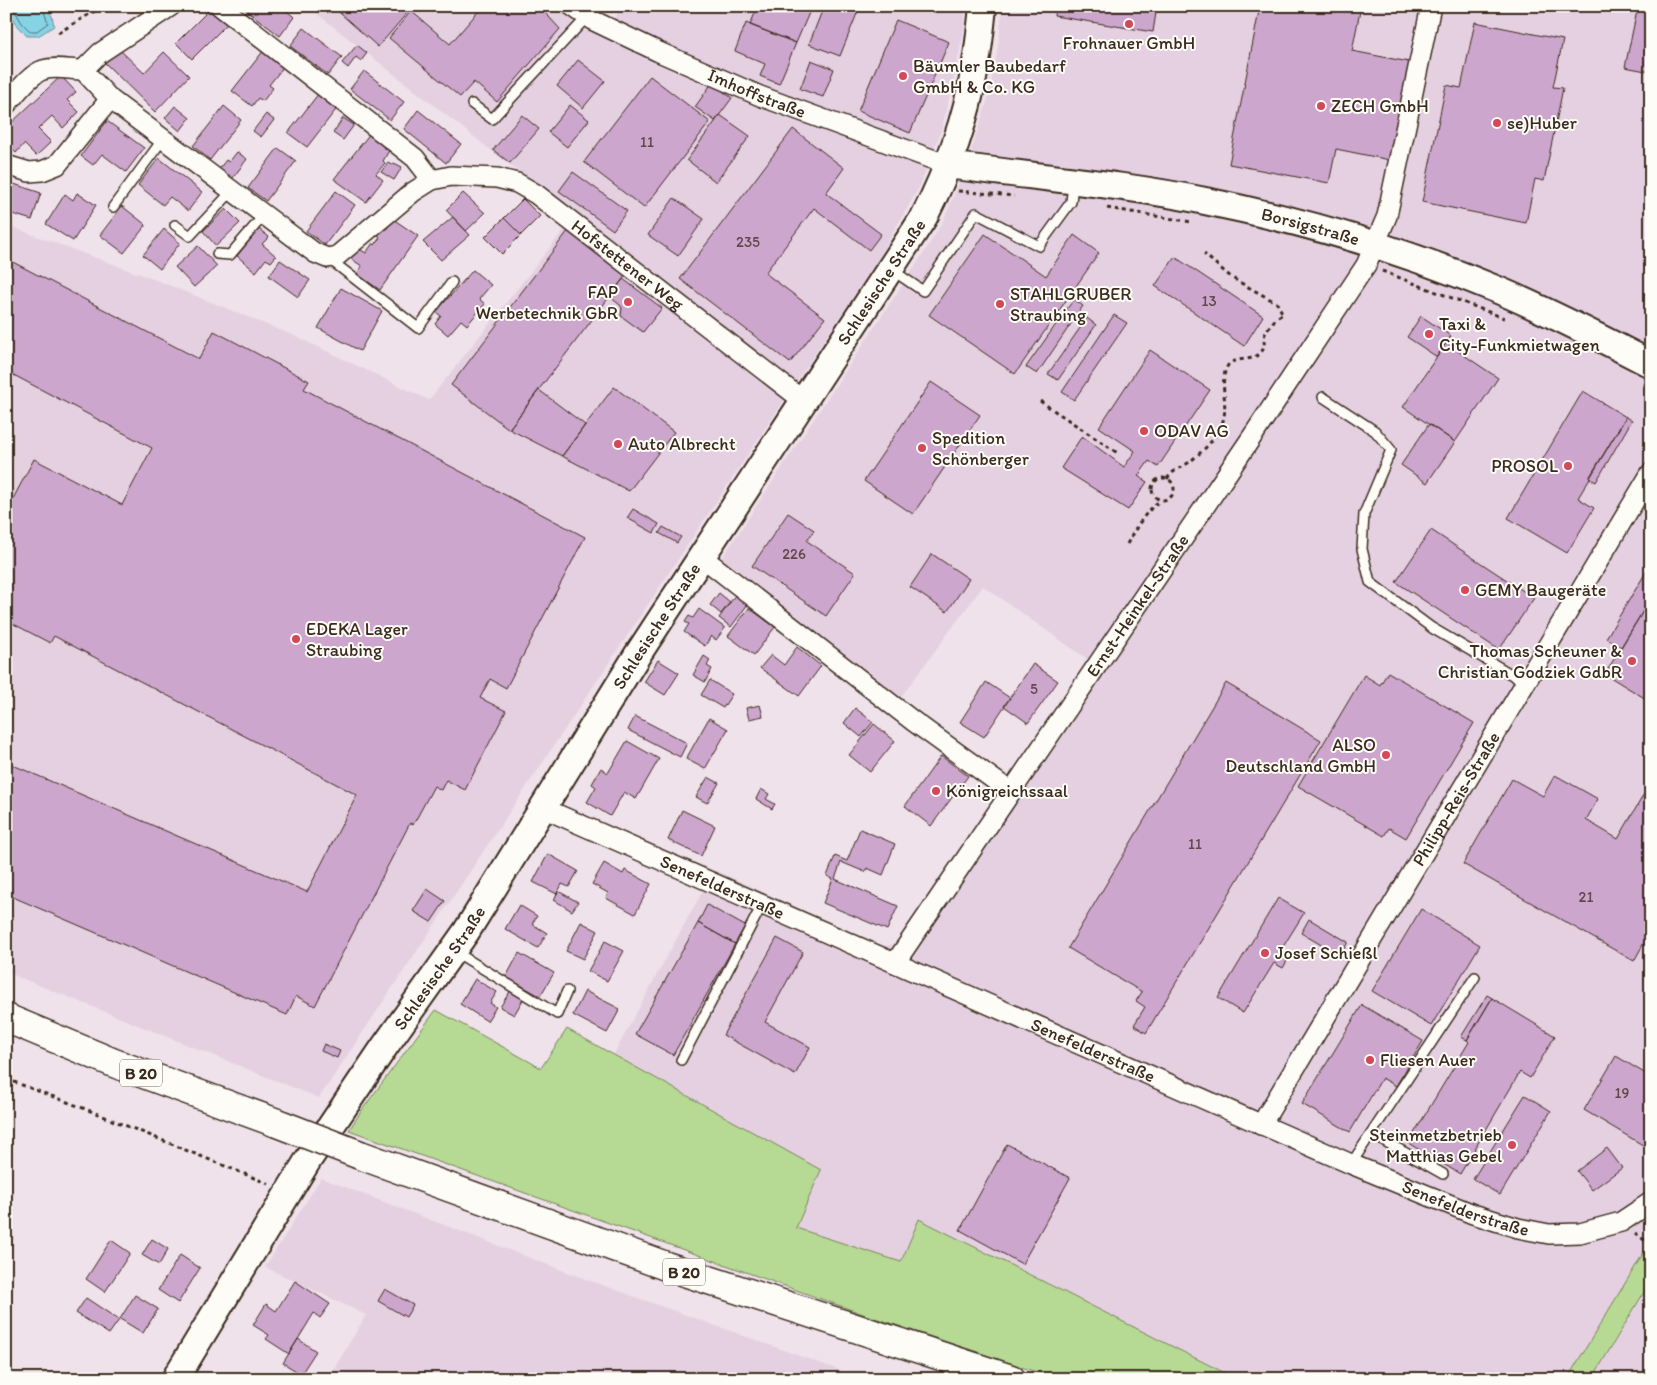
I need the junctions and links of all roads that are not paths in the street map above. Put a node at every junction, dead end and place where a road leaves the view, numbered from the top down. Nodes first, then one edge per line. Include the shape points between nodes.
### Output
1 (171, 6) edge
2 (220, 6) edge
3 (983, 6) edge
4 (1432, 6) edge
5 (580, 12) edge
6 (83, 70) junction
7 (110, 99) junction
8 (472, 104) dead end
9 (6, 105) edge
10 (163, 139) junction
11 (6, 165) edge
12 (948, 165) junction
13 (432, 180) junction
14 (232, 191) junction
15 (1072, 192) junction
16 (113, 208) dead end
17 (264, 215) junction
18 (175, 225) dead end
19 (216, 254) dead end
20 (1371, 255) junction
21 (327, 258) junction
22 (891, 269) junction
23 (452, 282) dead end
24 (1646, 374) edge
25 (1323, 396) dead end
26 (805, 402) junction
27 (1651, 473) edge
28 (702, 557) junction
29 (1526, 683) junction
30 (1011, 792) junction
31 (543, 808) junction
32 (762, 905) junction
33 (454, 951) junction
34 (895, 962) junction
35 (1475, 977) dead end
36 (567, 991) dead end
37 (6, 1018) edge
38 (681, 1060) dead end
39 (1261, 1125) junction
40 (1372, 1134) junction
41 (1352, 1164) junction
42 (1443, 1174) dead end
43 (1651, 1202) edge
44 (175, 1379) edge
45 (1011, 1379) edge

1 - 6 street via 100,53
2 - 13 street via 415,158
3 - 12 street, Schlesische Straße via 975,68
4 - 20 street, Ernst-Heinkel-Straße via 1387,216
5 - 8 lane via 492,119
5 - 12 street, Imhoffstraße via 659,52 760,96
6 - 7 street
6 - 9 street via 43,70 33,76
7 - 10 street
7 - 11 street via 57,165 29,172
10 - 14 street
10 - 16 lane
12 - 15 street, Borsigstraße
12 - 22 street, Schlesische Straße via 924,218
13 - 21 street, Hofstettener Weg via 337,256
13 - 26 street, Hofstettener Weg via 452,176 497,178 517,183 536,194
14 - 17 street
14 - 18 lane via 190,236
15 - 20 street, Borsigstraße via 1157,192 1208,201 1319,228
15 - 22 lane via 1039,246 976,213 923,291
17 - 19 lane via 230,255
17 - 21 street via 315,253
20 - 24 street, Borsigstraße via 1497,290 1582,329
20 - 30 street, Ernst-Heinkel-Straße via 1262,424
21 - 23 lane via 418,328
22 - 26 street, Schlesische Straße
25 - 29 lane via 1375,431 1391,450 1364,514 1362,549 1370,582 1432,628
26 - 28 street, Schlesische Straße
27 - 29 street, Philipp-Reis-Straße
28 - 30 street, Schlesische Straße via 913,721
28 - 31 street, Schlesische Straße
29 - 39 street, Philipp-Reis-Straße
30 - 34 street, Ernst-Heinkel-Straße
31 - 32 street, Senefelderstraße
31 - 33 street, Schlesische Straße
32 - 34 street, Senefelderstraße
32 - 38 lane
33 - 36 lane via 557,1014
33 - 44 street, Schlesische Straße via 346,1103
34 - 39 street, Senefelderstraße
35 - 40 lane
37 - 45 highway, B 20, bridge via 114,1063 666,1266
39 - 41 street, Senefelderstraße
40 - 41 lane
40 - 42 lane
41 - 43 street, Senefelderstraße via 1473,1214 1549,1234 1580,1233 1621,1222

